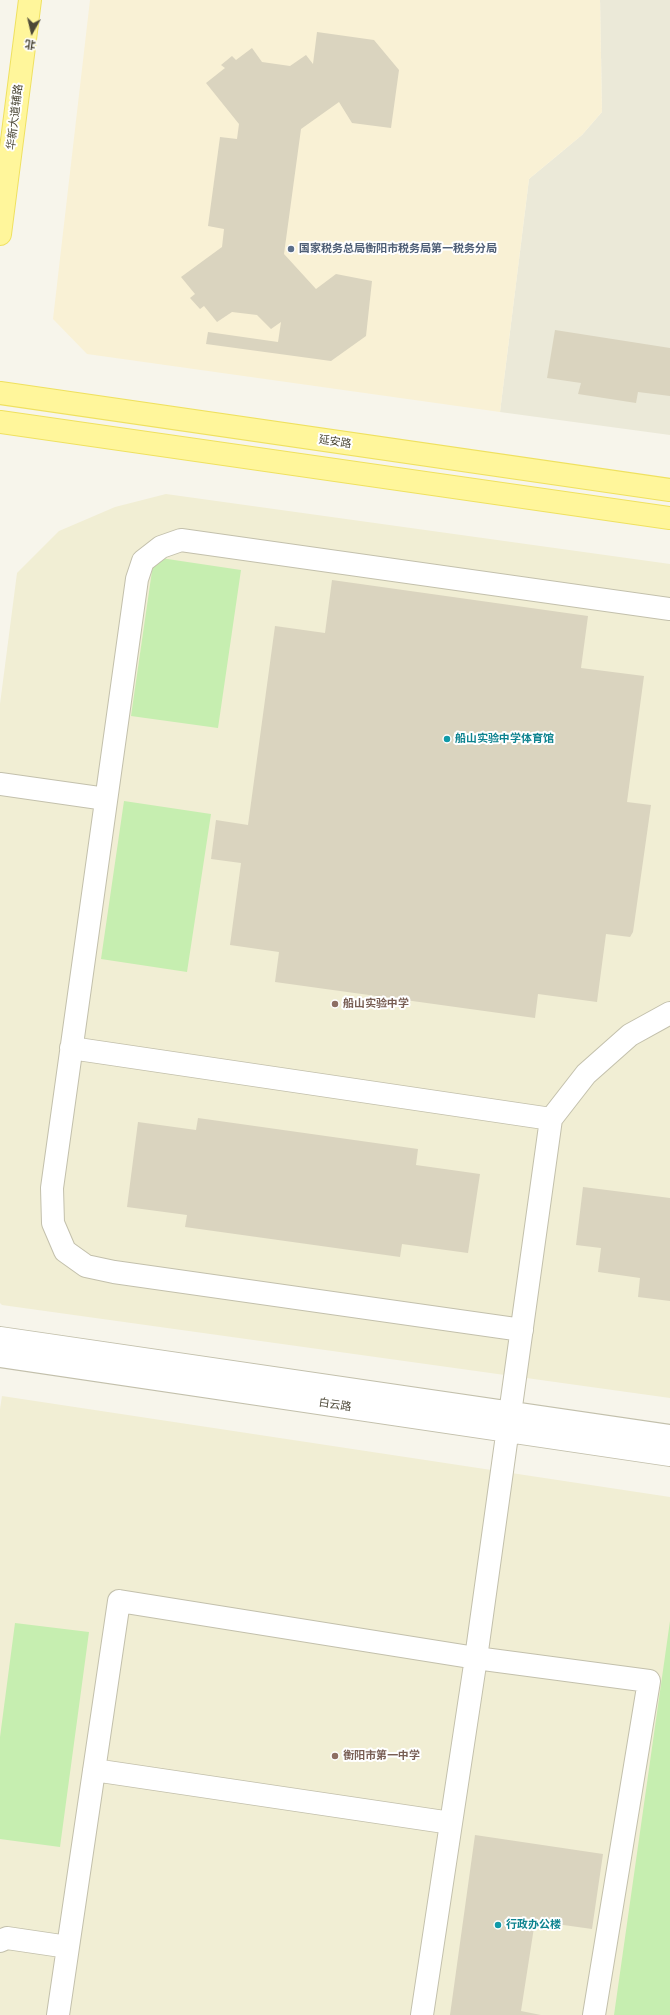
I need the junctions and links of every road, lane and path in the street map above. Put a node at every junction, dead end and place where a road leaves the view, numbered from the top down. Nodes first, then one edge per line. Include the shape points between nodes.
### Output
1 (30, 0) edge
2 (0, 234) edge
3 (0, 393) edge
4 (0, 422) edge
5 (670, 490) edge
6 (670, 518) edge
7 (670, 609) edge
8 (0, 784) edge
9 (106, 799) junction
10 (670, 1013) edge
11 (71, 1048) junction
12 (551, 1119) junction
13 (522, 1330) junction
14 (0, 1338) edge
15 (0, 1356) edge
16 (509, 1422) junction
17 (670, 1436) edge
18 (670, 1455) edge
19 (476, 1658) junction
20 (94, 1770) junction
21 (451, 1823) junction
22 (0, 1941) edge
23 (68, 1947) junction
24 (58, 2015) edge
25 (422, 2015) edge
26 (594, 2015) edge

1 - 2 main road, 华新大道辅路
3 - 5 main road, 延安路
4 - 6 main road
7 - 9 street via 181,540 161,547 143,561 137,578
8 - 9 street
9 - 11 street
10 - 12 street via 630,1035 586,1074
11 - 12 street
11 - 13 street via 52,1188 53,1223 65,1251 86,1266
12 - 13 street
13 - 16 street
14 - 16 street, 白云路
15 - 16 street, 白云路
16 - 17 street, 白云路
16 - 18 street, 白云路
16 - 19 street
19 - 20 street via 119,1601
19 - 21 street
19 - 26 street via 649,1681
20 - 21 street
20 - 23 street
21 - 25 street
22 - 23 street via 7,1938
23 - 24 street

